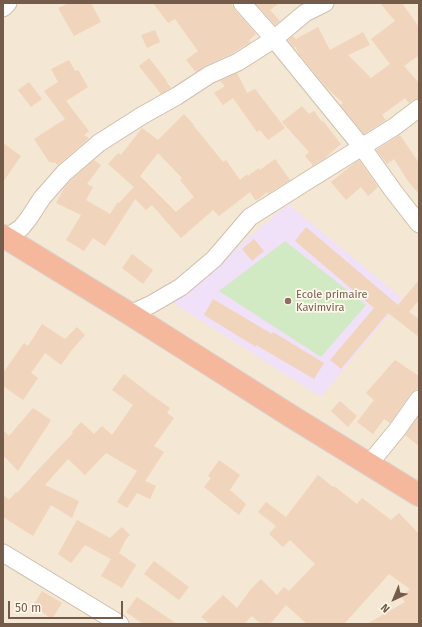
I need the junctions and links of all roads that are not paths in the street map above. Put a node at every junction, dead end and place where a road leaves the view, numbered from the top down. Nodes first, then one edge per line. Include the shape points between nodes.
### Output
1 (8, 3) edge
2 (242, 3) edge
3 (324, 3) edge
4 (3, 8) edge
5 (274, 39) junction
6 (419, 108) edge
7 (362, 147) junction
8 (419, 224) edge
9 (4, 237) edge
10 (130, 314) junction
11 (419, 399) edge
12 (369, 464) junction
13 (419, 495) edge
14 (3, 553) edge
15 (120, 624) edge

1 - 4 street
2 - 5 street
3 - 5 street via 305,13
5 - 7 street
5 - 9 street via 238,62 209,75 99,143 64,173 21,228
6 - 7 street
7 - 8 street
7 - 10 street via 250,218 214,259 181,287
9 - 10 highway
10 - 12 highway
11 - 12 street
12 - 13 highway
14 - 15 street

